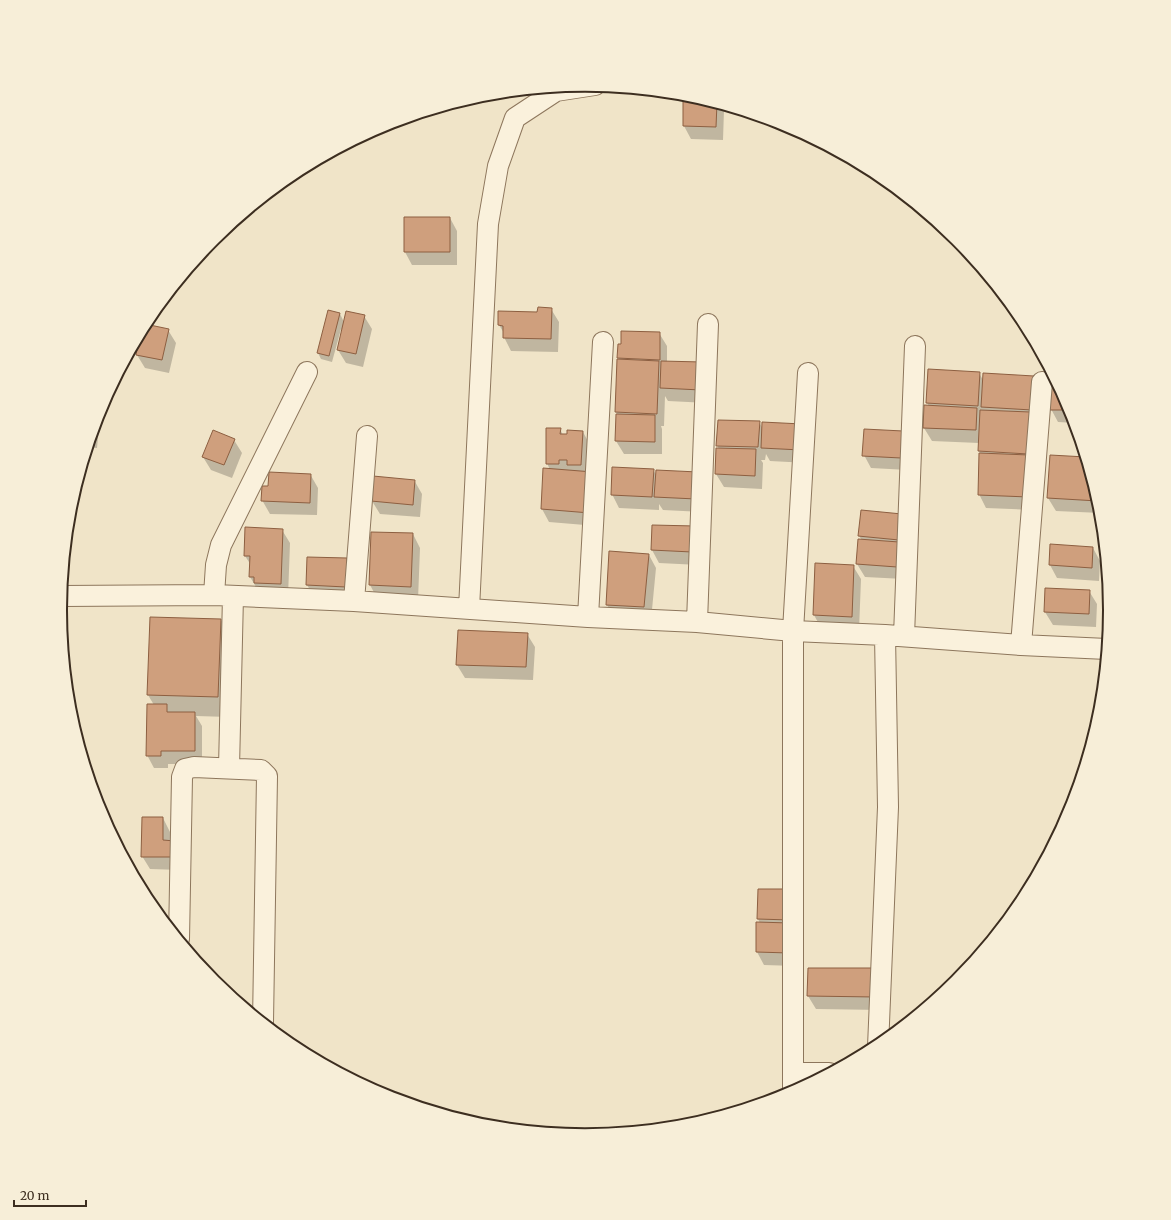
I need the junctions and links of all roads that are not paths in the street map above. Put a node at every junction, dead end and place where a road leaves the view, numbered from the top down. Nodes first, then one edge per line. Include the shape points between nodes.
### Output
1 (553, 93) edge
2 (708, 324) dead end
3 (603, 342) dead end
4 (915, 346) dead end
5 (307, 372) dead end
6 (808, 373) dead end
7 (1042, 382) dead end
8 (367, 436) dead end
9 (214, 595) junction
10 (67, 596) edge
11 (233, 596) junction
12 (354, 601) junction
13 (469, 609) junction
14 (588, 617) junction
15 (697, 622) junction
16 (793, 630) junction
17 (895, 635) junction
18 (1021, 645) junction
19 (1103, 649) edge
20 (228, 768) junction
21 (179, 932) edge
22 (263, 1015) edge
23 (878, 1038) edge
24 (807, 1079) edge
25 (794, 1082) edge

1 - 13 street via 515,118 498,166 488,224
2 - 15 street
3 - 14 street
4 - 17 street
5 - 9 street via 220,545
6 - 16 street
7 - 18 street
8 - 12 street
9 - 10 street
9 - 11 street
11 - 12 street
11 - 20 street
12 - 13 street
13 - 14 street
14 - 15 street
15 - 16 street
16 - 17 street
16 - 25 street
17 - 18 street
17 - 23 street
18 - 19 street
20 - 21 street via 194,767 185,769 182,777
20 - 22 street via 260,770 267,776
24 - 25 street

